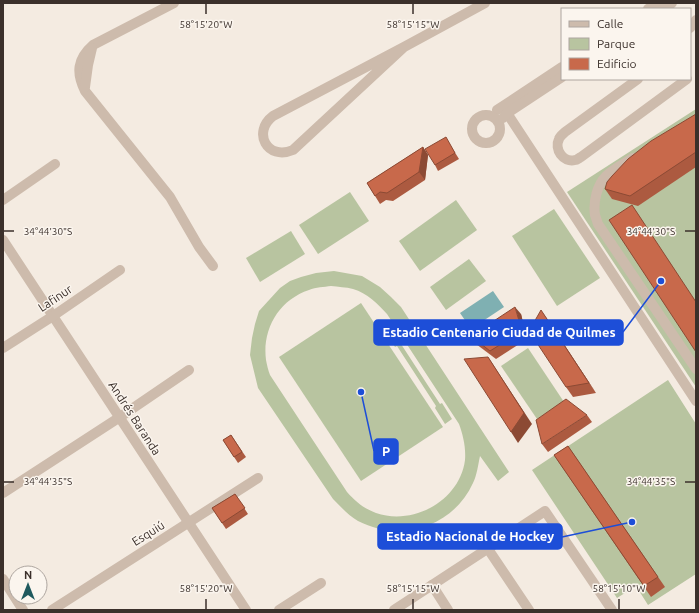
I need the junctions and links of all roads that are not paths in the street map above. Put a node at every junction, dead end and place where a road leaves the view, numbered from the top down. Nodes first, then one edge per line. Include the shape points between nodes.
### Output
1 (174, 3) edge
2 (485, 3) edge
3 (404, 48) junction
4 (561, 68) edge
5 (561, 78) edge
6 (637, 80) edge
7 (686, 80) edge
8 (505, 110) junction
9 (487, 114) junction
10 (500, 125) junction
11 (639, 154) edge
12 (55, 164) dead end
13 (3, 200) edge
14 (3, 240) edge
15 (213, 266) dead end
16 (120, 270) dead end
17 (53, 316) junction
18 (3, 348) edge
19 (696, 369) edge
20 (189, 370) dead end
21 (696, 401) edge
22 (120, 417) junction
23 (258, 478) dead end
24 (3, 493) edge
25 (188, 523) junction
26 (488, 549) junction
27 (3, 579) edge
28 (321, 583) dead end
29 (432, 586) junction
30 (24, 610) edge
31 (52, 610) edge
32 (246, 610) edge
33 (279, 610) edge
34 (394, 610) edge
35 (448, 610) edge
36 (529, 610) edge
37 (612, 610) edge

1 - 15 street via 93,45 85,91 170,197
2 - 3 street
3 - 3 street via 273,116 265,124 263,131 266,144 280,153 293,150
4 - 8 street
5 - 8 street
6 - 7 street via 562,135 557,147 561,155 568,160 581,157
8 - 9 street
8 - 10 street
8 - 21 street
9 - 10 street via 495,118
9 - 10 street via 479,116 473,122 472,134 478,141 486,143 497,138
11 - 19 street via 607,175 600,183 595,214 598,224
12 - 13 street
14 - 17 street, Andrés Baranda
16 - 17 street, Lafinur
17 - 18 street, Lafinur
17 - 22 street, Andrés Baranda
20 - 22 street
22 - 24 street
22 - 25 street, Andrés Baranda
23 - 25 street, Esquiú
25 - 31 street, Esquiú
25 - 32 street, Andrés Baranda
26 - 29 street
26 - 36 street
26 - 37 street via 545,511
27 - 30 street
28 - 33 street
29 - 34 street
29 - 35 street

